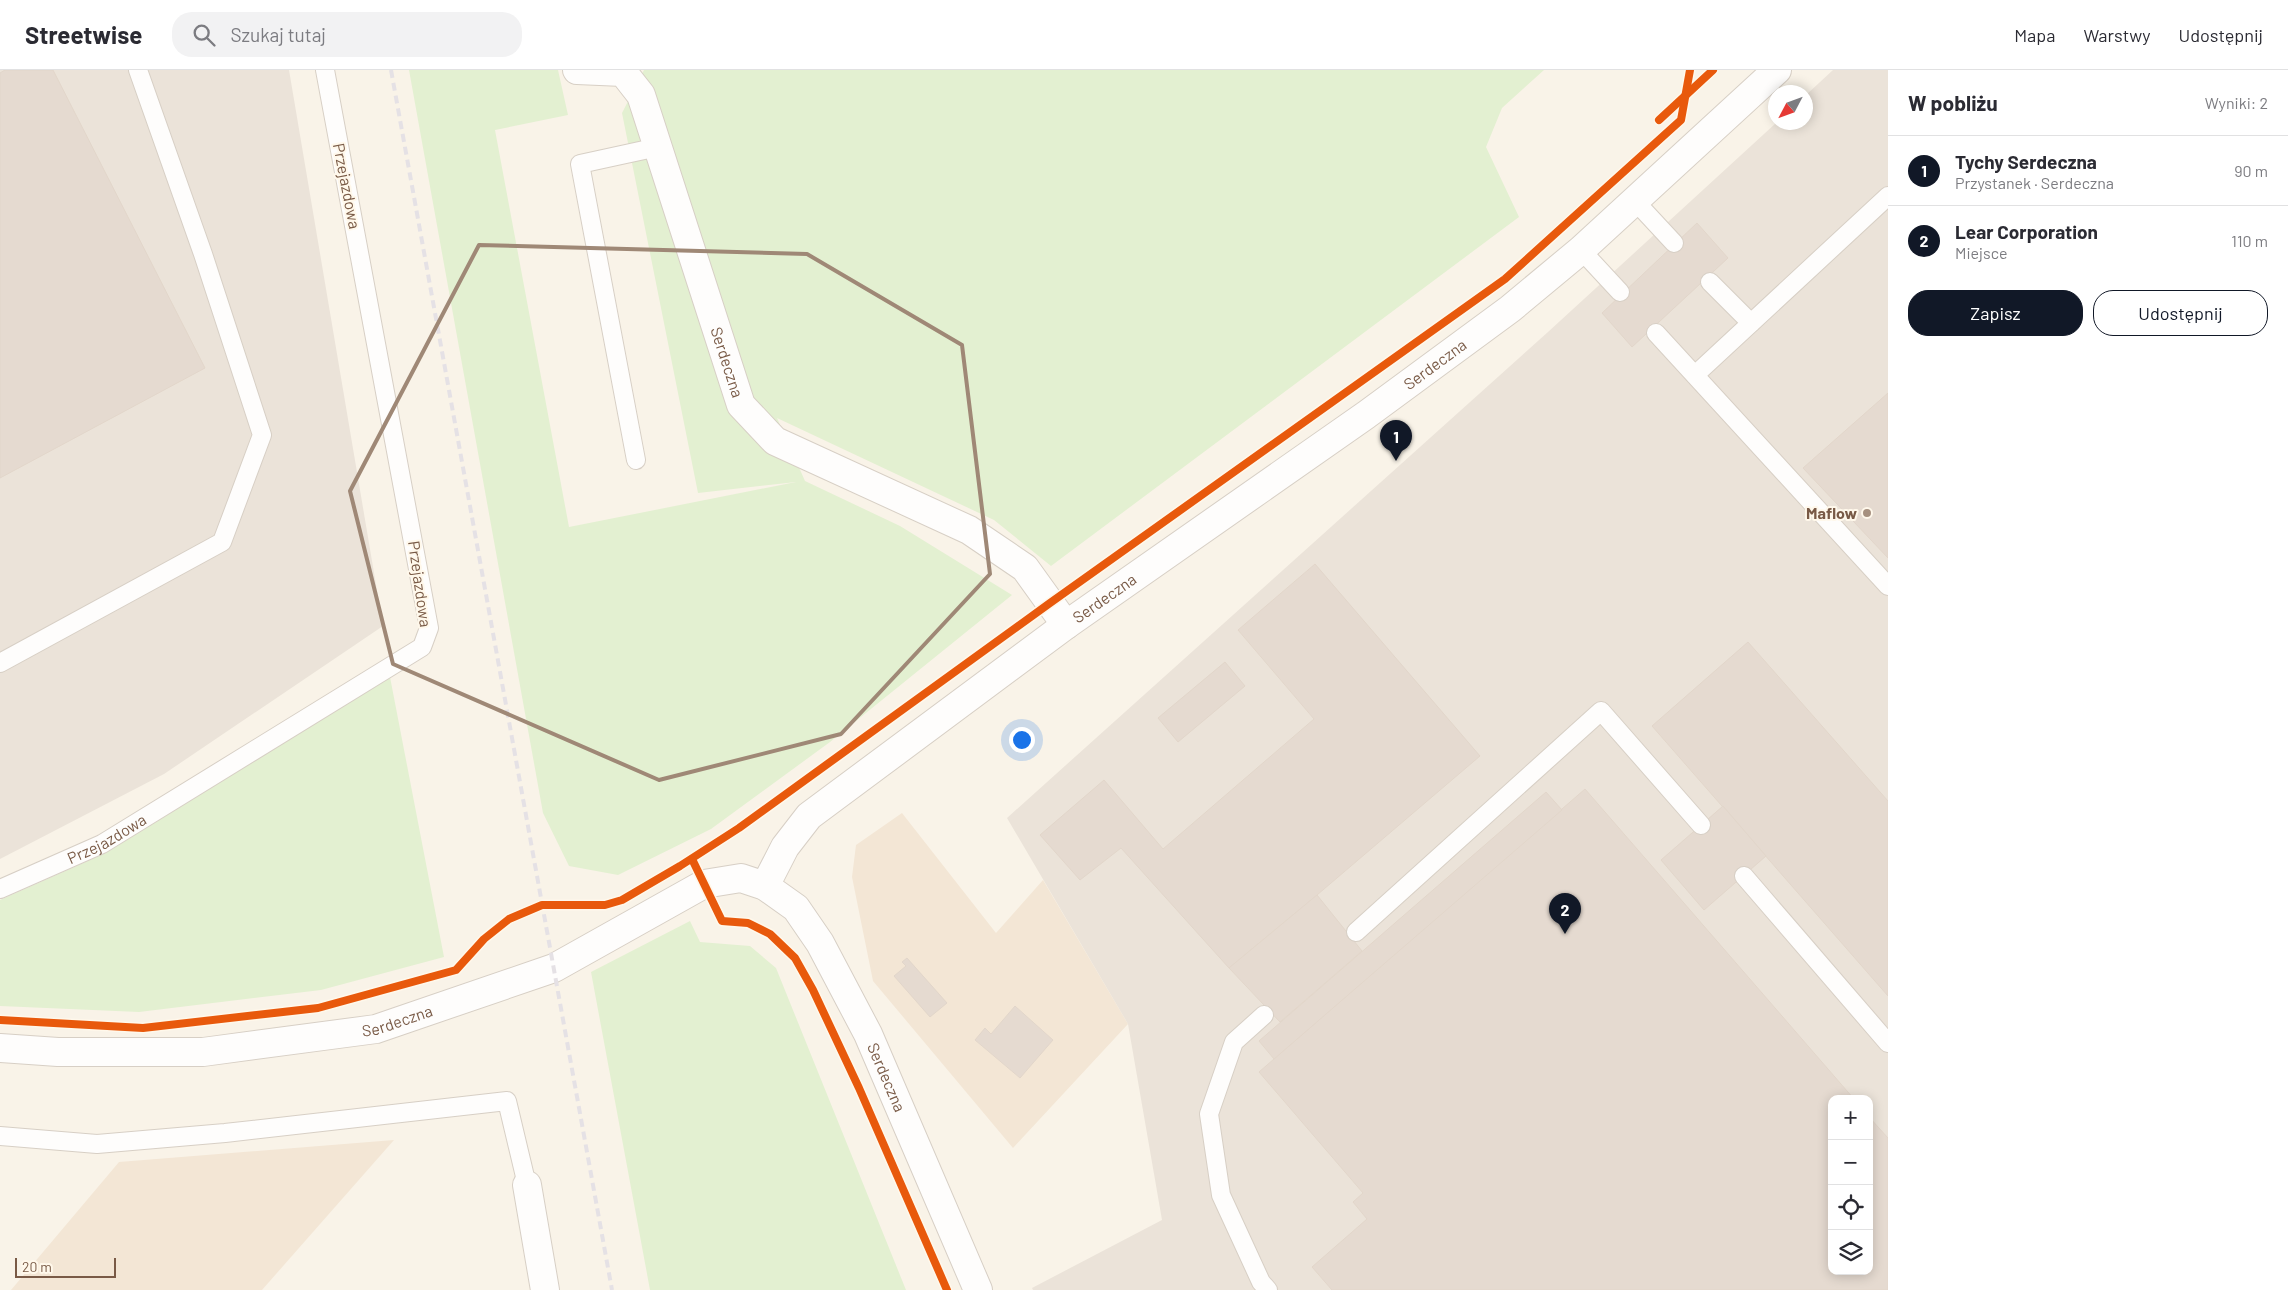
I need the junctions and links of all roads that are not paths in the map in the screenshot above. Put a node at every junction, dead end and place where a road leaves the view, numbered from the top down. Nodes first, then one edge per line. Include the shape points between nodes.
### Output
1 (138, 70) edge
2 (325, 70) edge
3 (577, 70) edge
4 (1777, 70) edge
5 (623, 71) edge
6 (658, 147) junction
7 (1888, 196) edge
8 (1635, 201) junction
9 (1674, 243) dead end
10 (1581, 250) junction
11 (1710, 282) dead end
12 (1620, 292) dead end
13 (1751, 323) junction
14 (1656, 333) dead end
15 (1695, 375) junction
16 (636, 460) dead end
17 (1888, 586) edge
18 (1066, 625) junction
19 (0, 663) edge
20 (1701, 826) dead end
21 (1744, 876) dead end
22 (765, 886) junction
23 (0, 889) edge
24 (1356, 932) dead end
25 (1264, 1014) dead end
26 (1888, 1043) edge
27 (0, 1048) edge
28 (0, 1136) edge
29 (527, 1185) joint
30 (545, 1290) edge
31 (978, 1290) edge
32 (1268, 1290) edge

1 - 19 lane via 262,435 222,542
2 - 23 lane, Przejazdowa via 430,628 422,647 102,844
3 - 5 street, Serdeczna
4 - 8 street, Serdeczna
5 - 6 street, Serdeczna via 641,95
6 - 16 lane via 580,164
6 - 18 street, Serdeczna via 741,404 774,442 977,535 1025,568
7 - 13 lane
8 - 9 lane
8 - 10 street, Serdeczna
10 - 12 lane
10 - 18 street, Serdeczna via 1439,363
11 - 13 lane
13 - 15 lane
14 - 15 lane
15 - 17 lane
18 - 22 street, Serdeczna via 809,816 785,847
20 - 24 lane via 1601,711
21 - 26 lane
22 - 27 street, Serdeczna via 741,878 704,884 554,968 376,1029 203,1052 58,1052
22 - 31 street, Serdeczna via 796,908 820,943 868,1034
25 - 32 lane via 1234,1042 1209,1114 1221,1196 1261,1282
28 - 29 lane via 97,1144 507,1101
29 - 30 street

